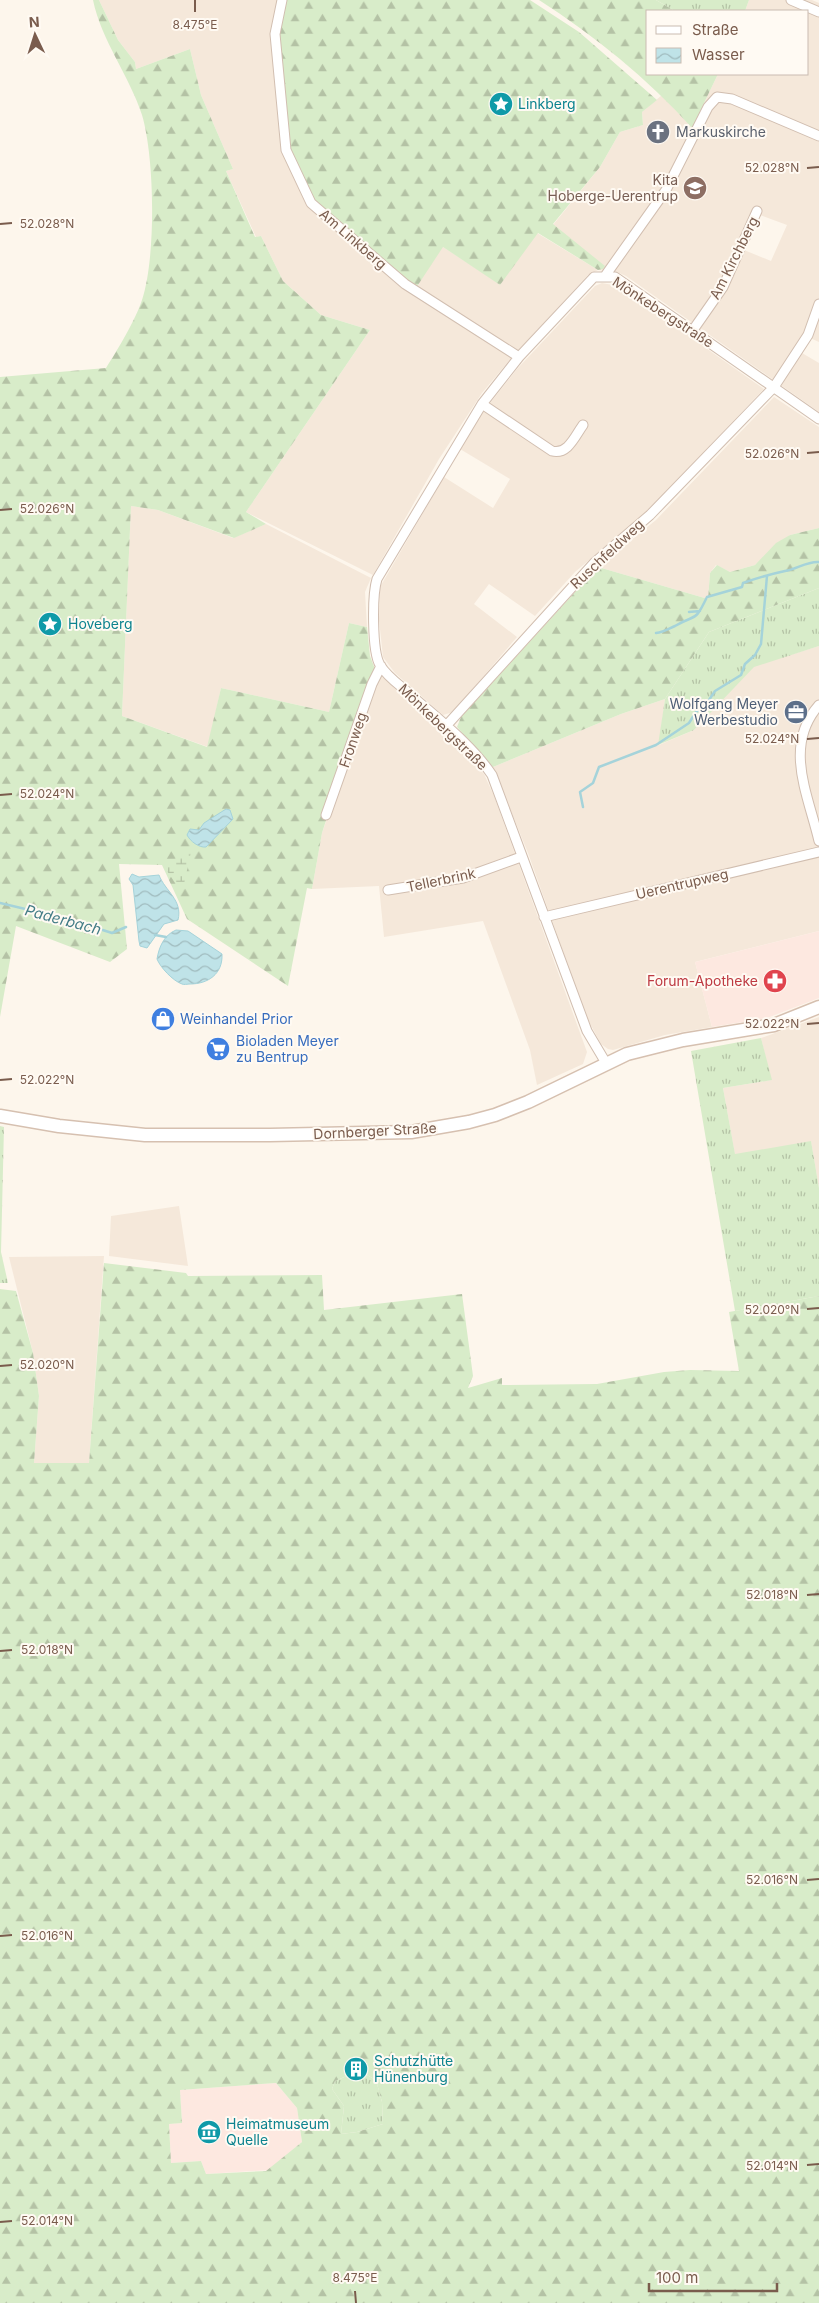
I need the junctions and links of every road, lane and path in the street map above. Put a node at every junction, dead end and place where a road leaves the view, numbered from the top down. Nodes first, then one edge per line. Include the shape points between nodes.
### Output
1 (282, 0) edge
2 (792, 0) edge
3 (819, 12) edge
4 (819, 136) edge
5 (757, 211) dead end
6 (605, 276) junction
7 (819, 304) edge
8 (693, 330) junction
9 (519, 357) junction
10 (774, 387) junction
11 (482, 404) junction
12 (819, 419) edge
13 (583, 425) dead end
14 (381, 666) junction
15 (819, 705) edge
16 (446, 726) junction
17 (326, 815) dead end
18 (819, 841) edge
19 (819, 852) edge
20 (521, 857) junction
21 (388, 890) dead end
22 (544, 917) junction
23 (819, 1007) edge
24 (606, 1063) junction
25 (0, 1116) edge

1 - 9 street, Am Linkberg via 275,34 286,150 311,203 404,284
2 - 3 street
4 - 6 street via 732,99 717,97 708,108 666,190
5 - 8 street, Am Kirchberg via 723,287
6 - 8 street, Mönkebergstraße via 615,277
6 - 9 street, Mönkebergstraße via 587,283
7 - 10 street, Ruschfeldweg via 808,335
8 - 10 street, Mönkebergstraße
9 - 11 street, Mönkebergstraße
10 - 12 street, Mönkebergstraße
10 - 16 street, Ruschfeldweg via 650,515 588,569
11 - 13 street via 559,453 565,450
11 - 14 street, Mönkebergstraße via 377,579 373,592 377,657
14 - 16 street, Mönkebergstraße
14 - 17 street, Fronweg
15 - 18 street via 802,732 799,754
16 - 20 street, Mönkebergstraße via 492,775
19 - 22 street, Uerentrupweg
20 - 21 street, Tellerbrink via 463,878
20 - 22 street, Mönkebergstraße
22 - 24 street, Mönkebergstraße via 587,1031
23 - 24 main road, Dornberger Straße via 774,1026 683,1040 627,1054
24 - 25 main road, Dornberger Straße via 495,1115 411,1132 163,1135 103,1131

